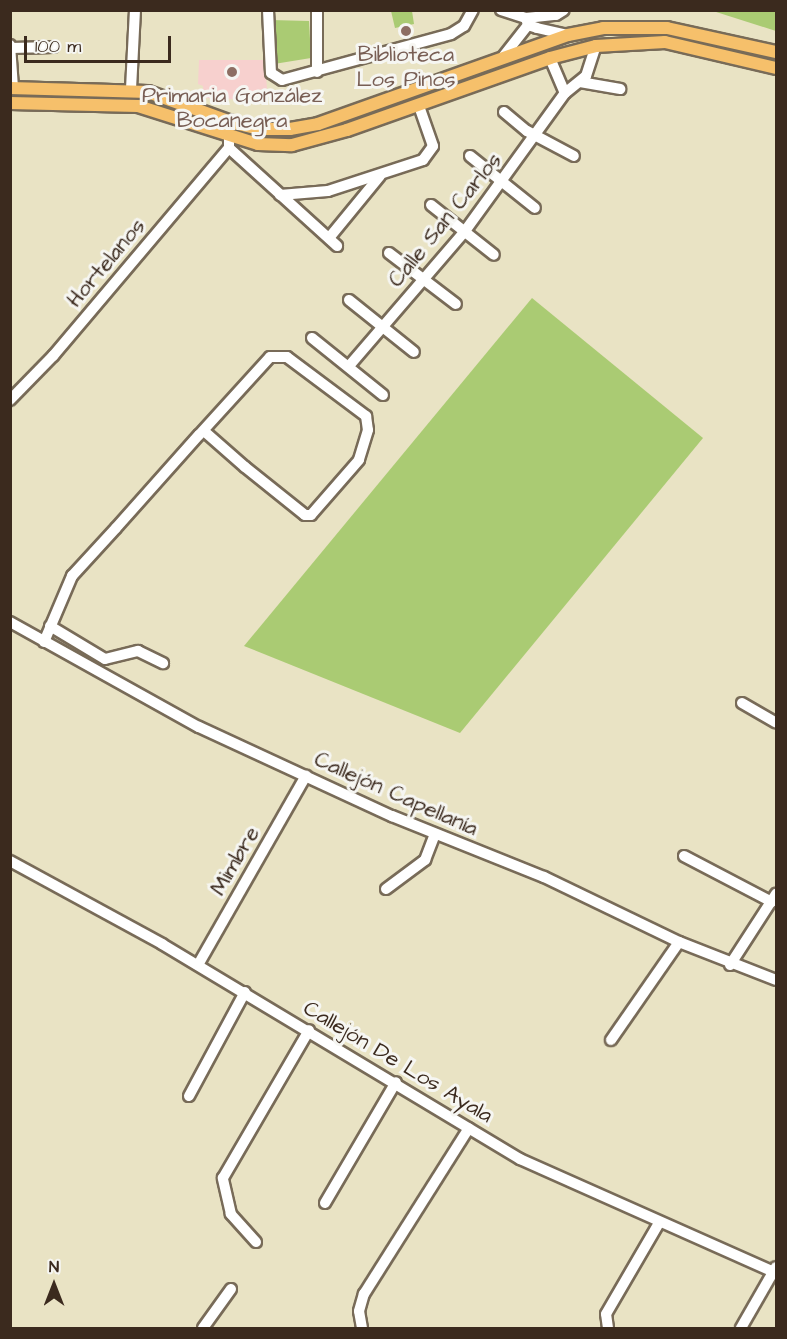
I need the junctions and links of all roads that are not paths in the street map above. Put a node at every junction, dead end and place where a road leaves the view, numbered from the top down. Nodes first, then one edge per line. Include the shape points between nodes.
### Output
1 (135, 10) edge
2 (268, 10) edge
3 (316, 10) edge
4 (473, 10) edge
5 (501, 10) edge
6 (564, 10) edge
7 (527, 21) junction
8 (568, 35) junction
9 (596, 45) junction
10 (11, 46) edge
11 (53, 47) dead end
12 (777, 52) edge
13 (502, 58) junction
14 (550, 58) junction
15 (777, 68) edge
16 (317, 72) junction
17 (580, 82) junction
18 (12, 88) edge
19 (131, 89) junction
20 (620, 89) dead end
21 (565, 93) junction
22 (10, 103) edge
23 (420, 106) junction
24 (504, 112) dead end
25 (536, 134) junction
26 (229, 142) junction
27 (470, 156) dead end
28 (574, 156) dead end
29 (381, 176) junction
30 (502, 182) junction
31 (280, 195) junction
32 (431, 205) dead end
33 (535, 208) dead end
34 (465, 231) junction
35 (329, 238) junction
36 (337, 246) dead end
37 (389, 253) dead end
38 (494, 255) dead end
39 (421, 280) junction
40 (349, 300) dead end
41 (456, 304) dead end
42 (383, 326) junction
43 (312, 338) dead end
44 (414, 352) dead end
45 (350, 366) junction
46 (383, 395) dead end
47 (10, 400) edge
48 (204, 431) junction
49 (10, 622) edge
50 (50, 626) junction
51 (44, 642) junction
52 (163, 663) dead end
53 (742, 703) dead end
54 (777, 723) edge
55 (306, 776) junction
56 (435, 834) junction
57 (684, 856) dead end
58 (10, 861) edge
59 (386, 889) dead end
60 (774, 898) edge
61 (679, 942) junction
62 (198, 965) junction
63 (730, 965) junction
64 (777, 980) edge
65 (245, 993) junction
66 (309, 1030) junction
67 (611, 1040) dead end
68 (396, 1082) junction
69 (189, 1096) dead end
70 (470, 1128) junction
71 (325, 1203) dead end
72 (659, 1223) junction
73 (256, 1242) dead end
74 (775, 1270) edge
75 (231, 1289) dead end
76 (203, 1329) edge
77 (362, 1329) edge
78 (609, 1329) edge
79 (741, 1329) edge

1 - 19 street
2 - 16 street via 274,79
3 - 16 street
4 - 16 street via 464,26 451,34
5 - 7 street
6 - 7 street
7 - 8 street
7 - 13 street
8 - 12 main road via 603,28 667,28
8 - 13 main road
9 - 14 main road
9 - 15 main road via 665,42
9 - 17 street, Calle San Carlos via 591,67
10 - 11 street
10 - 18 street
13 - 19 main road via 318,124 290,129 259,129 234,123 163,96
14 - 21 street
14 - 23 main road
17 - 20 street
17 - 21 street, Calle San Carlos
18 - 19 main road
21 - 25 street, Calle San Carlos
22 - 26 main road via 138,106
23 - 26 main road via 292,145
23 - 29 street via 433,140 432,151 423,160
24 - 25 street
25 - 28 street
25 - 30 street, Calle San Carlos
26 - 31 street
26 - 47 street, Hortelanos via 53,356
27 - 30 street
29 - 31 street via 328,191
29 - 35 street
30 - 33 street
30 - 34 street, Calle San Carlos
31 - 35 street
32 - 34 street
34 - 38 street
34 - 39 street, Calle San Carlos
35 - 36 street
37 - 39 street
39 - 41 street
39 - 42 street, Calle San Carlos
40 - 42 street
42 - 44 street
42 - 45 street, Calle San Carlos
43 - 45 street
45 - 46 street
48 - 48 street via 270,357 277,355 287,357 366,416 368,430 359,460 311,515 262,481
48 - 50 street via 72,576
49 - 51 street, Callejón Capellanía
50 - 51 street
50 - 52 street via 105,660 138,651
51 - 55 street, Callejón Capellanía via 189,722
53 - 54 street
55 - 56 street, Callejón Capellanía
55 - 62 street, Mimbre
56 - 59 street via 425,860
56 - 61 street, Callejón Capellanía via 544,877
57 - 60 street
58 - 62 street, Callejón De Los Ayala
60 - 63 street
61 - 63 street, Callejón Capellanía
61 - 67 street
62 - 65 street, Callejón De Los Ayala
63 - 64 street, Callejón Capellanía
65 - 66 street, Callejón De Los Ayala
65 - 69 street
66 - 68 street, Callejón De Los Ayala
66 - 73 street via 223,1178 231,1214
68 - 70 street, Callejón De Los Ayala
68 - 71 street
70 - 72 street, Callejón De Los Ayala via 551,1175
70 - 77 street via 364,1293 359,1311
72 - 74 street, Callejón De Los Ayala
72 - 78 street via 606,1314
74 - 79 street
75 - 76 street

